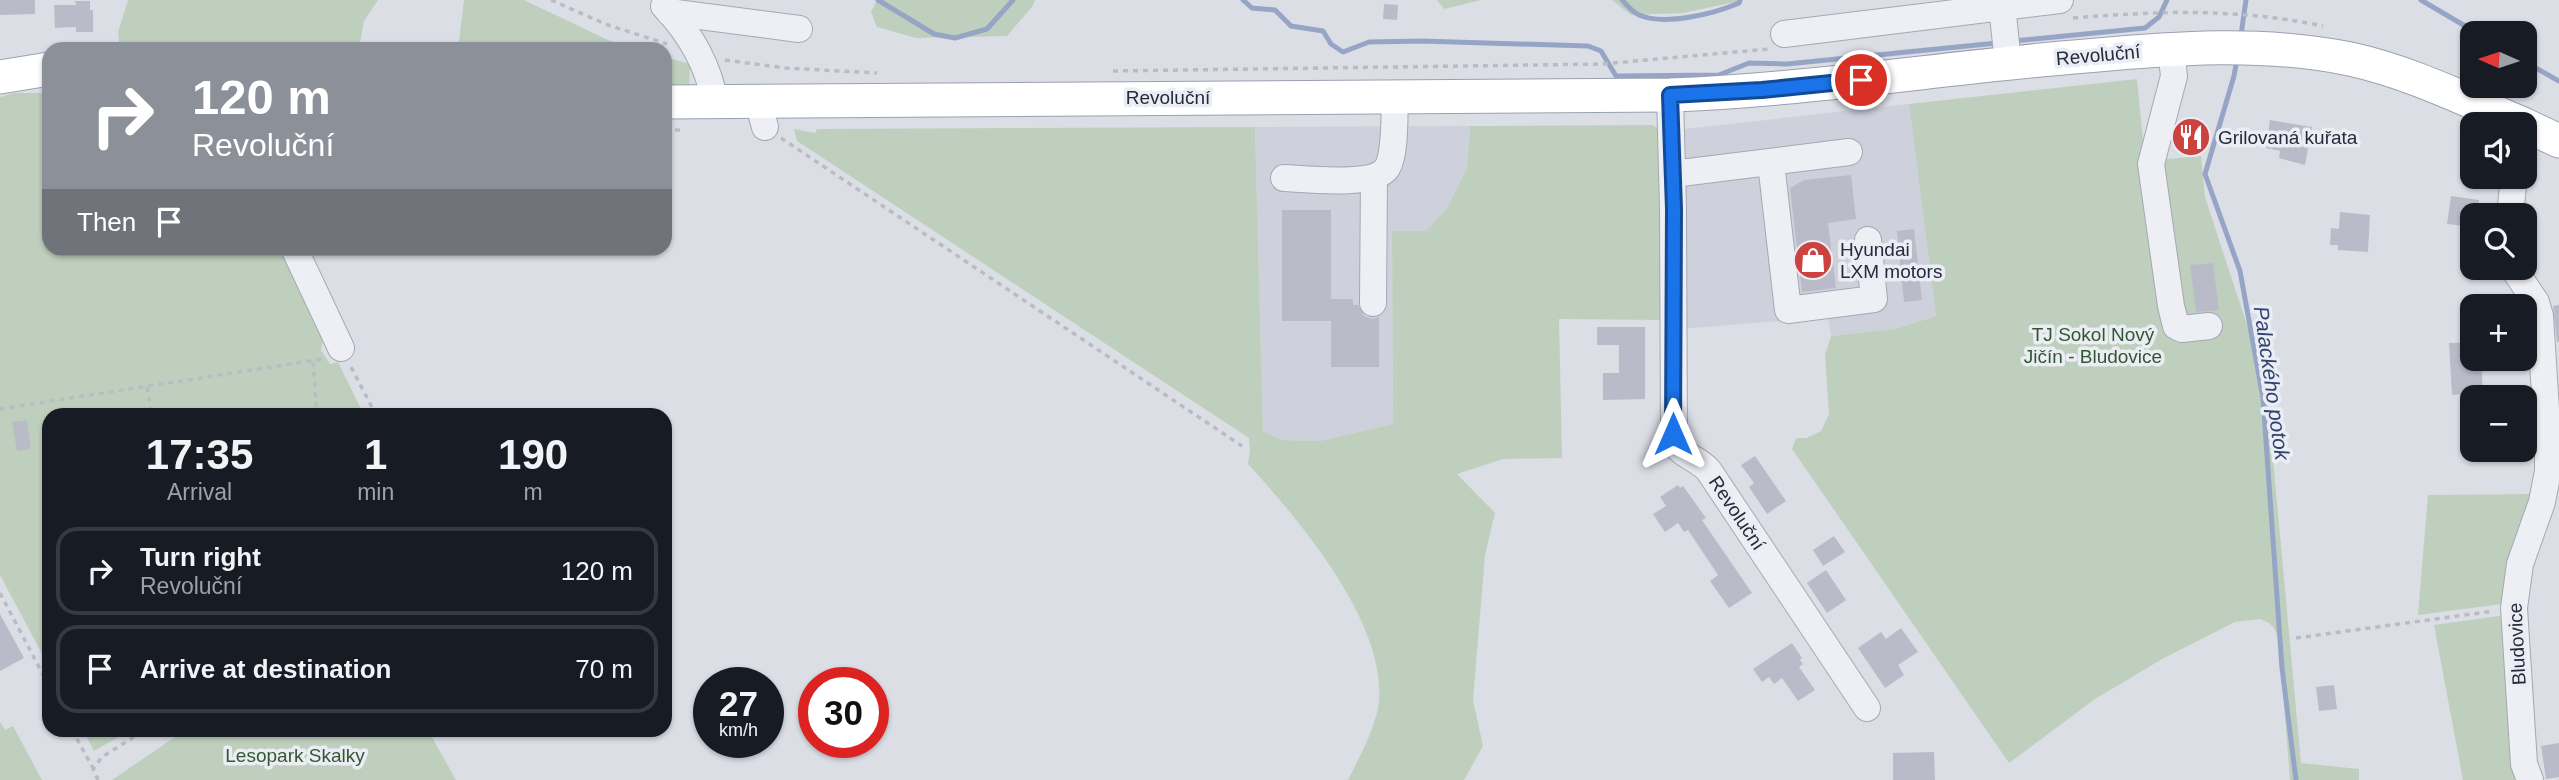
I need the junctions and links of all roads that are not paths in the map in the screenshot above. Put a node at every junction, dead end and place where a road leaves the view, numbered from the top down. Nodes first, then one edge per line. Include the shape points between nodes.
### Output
1 (2060, 0) edge
2 (663, 6) edge
3 (2002, 6) junction
4 (799, 29) dead end
5 (1784, 34) dead end
6 (2007, 48) junction
7 (2180, 48) junction
8 (42, 70) edge
9 (0, 77) edge
10 (1670, 95) junction
11 (1395, 96) junction
12 (672, 102) edge
13 (715, 102) junction
14 (2494, 112) edge
15 (2537, 131) edge
16 (2559, 141) edge
17 (1849, 152) dead end
18 (1771, 163) junction
19 (1672, 174) junction
20 (1374, 177) junction
21 (1284, 178) dead end
22 (1868, 240) dead end
23 (298, 256) edge
24 (2520, 280) edge
25 (1373, 303) dead end
26 (2209, 326) dead end
27 (341, 348) road end
28 (1867, 708) dead end
29 (2530, 780) edge

1 - 3 street
2 - 4 street
2 - 13 street via 689,34 709,76
3 - 5 street
3 - 6 street
6 - 7 main road, Revoluční
6 - 10 main road, Revoluční via 1812,86
7 - 14 main road, Revoluční via 2240,47 2372,64
7 - 26 street via 2151,164 2176,326
8 - 9 main road
10 - 11 main road, Revoluční
10 - 19 street, Revoluční
11 - 13 main road, Revoluční via 769,107
11 - 20 street via 1390,160
12 - 13 main road, Revoluční
15 - 16 main road, Revoluční
17 - 18 street
18 - 19 street
18 - 22 street via 1788,310 1874,299
19 - 28 street, Revoluční via 1676,445 1706,467
20 - 21 street
20 - 25 street
23 - 27 street
24 - 29 street, Bludovice via 2538,309 2549,460 2545,493 2520,564 2514,608 2524,764

